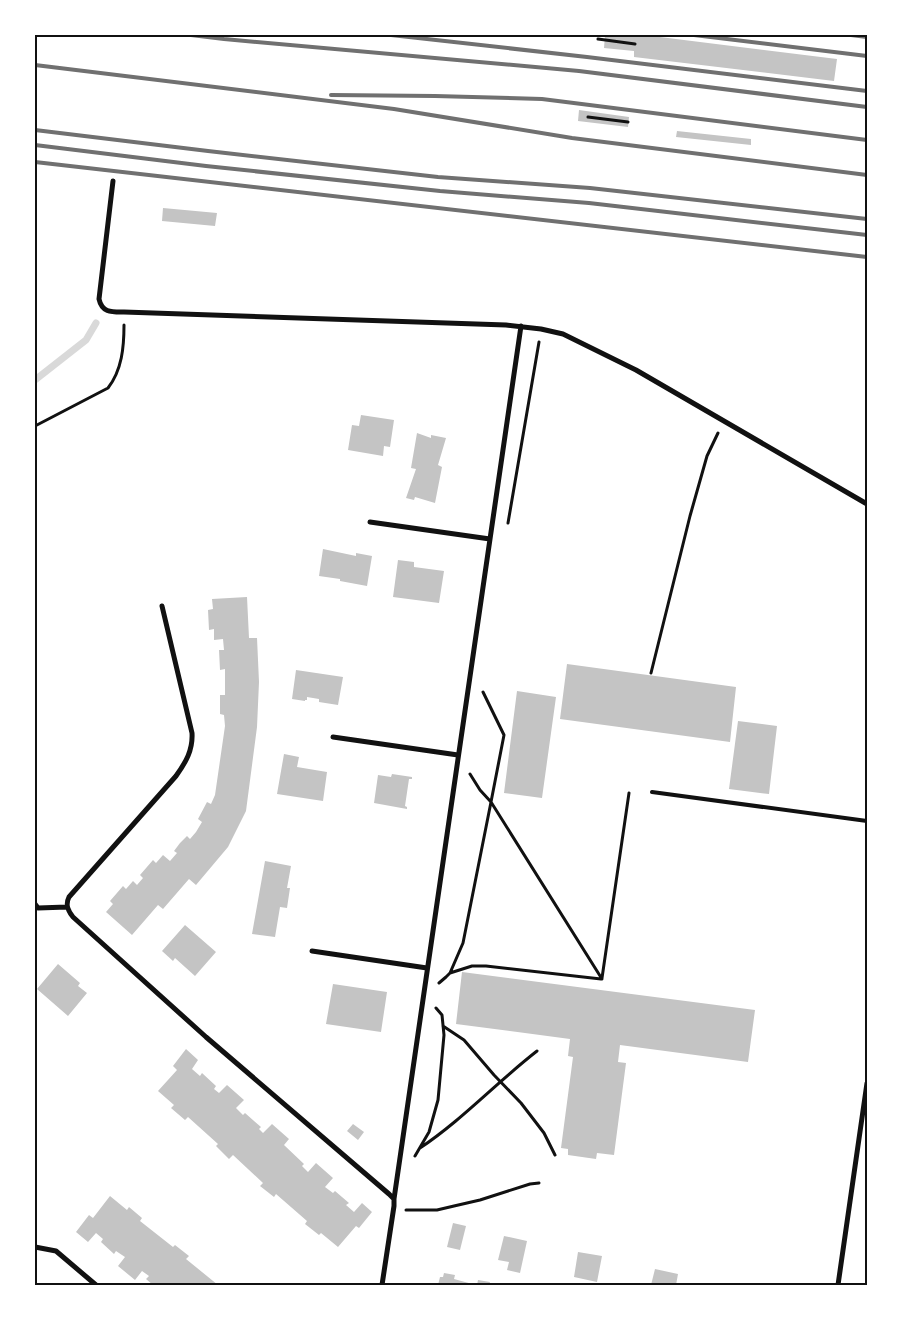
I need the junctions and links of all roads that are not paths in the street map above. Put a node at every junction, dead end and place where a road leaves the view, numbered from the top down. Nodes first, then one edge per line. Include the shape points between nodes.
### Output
1 (113, 181) dead end
2 (521, 326) junction
3 (867, 504) edge
4 (370, 522) dead end
5 (490, 539) junction
6 (162, 606) dead end
7 (333, 737) dead end
8 (458, 755) junction
9 (652, 792) dead end
10 (867, 820) edge
11 (35, 904) edge
12 (67, 907) junction
13 (312, 951) dead end
14 (427, 968) junction
15 (867, 1083) edge
16 (394, 1199) junction
17 (35, 1247) edge
18 (96, 1285) edge
19 (382, 1285) edge
20 (838, 1285) edge

1 - 2 street via 99,299 107,311
2 - 3 street via 563,334 636,370
2 - 5 street
4 - 5 street
5 - 8 street
6 - 12 street via 192,732 190,752 176,776 69,897
7 - 8 street
8 - 14 street
9 - 10 lane
11 - 12 street via 38,908
12 - 16 street via 73,918 206,1037
13 - 14 street
14 - 16 street
15 - 20 street
16 - 19 street
17 - 18 street via 56,1251

